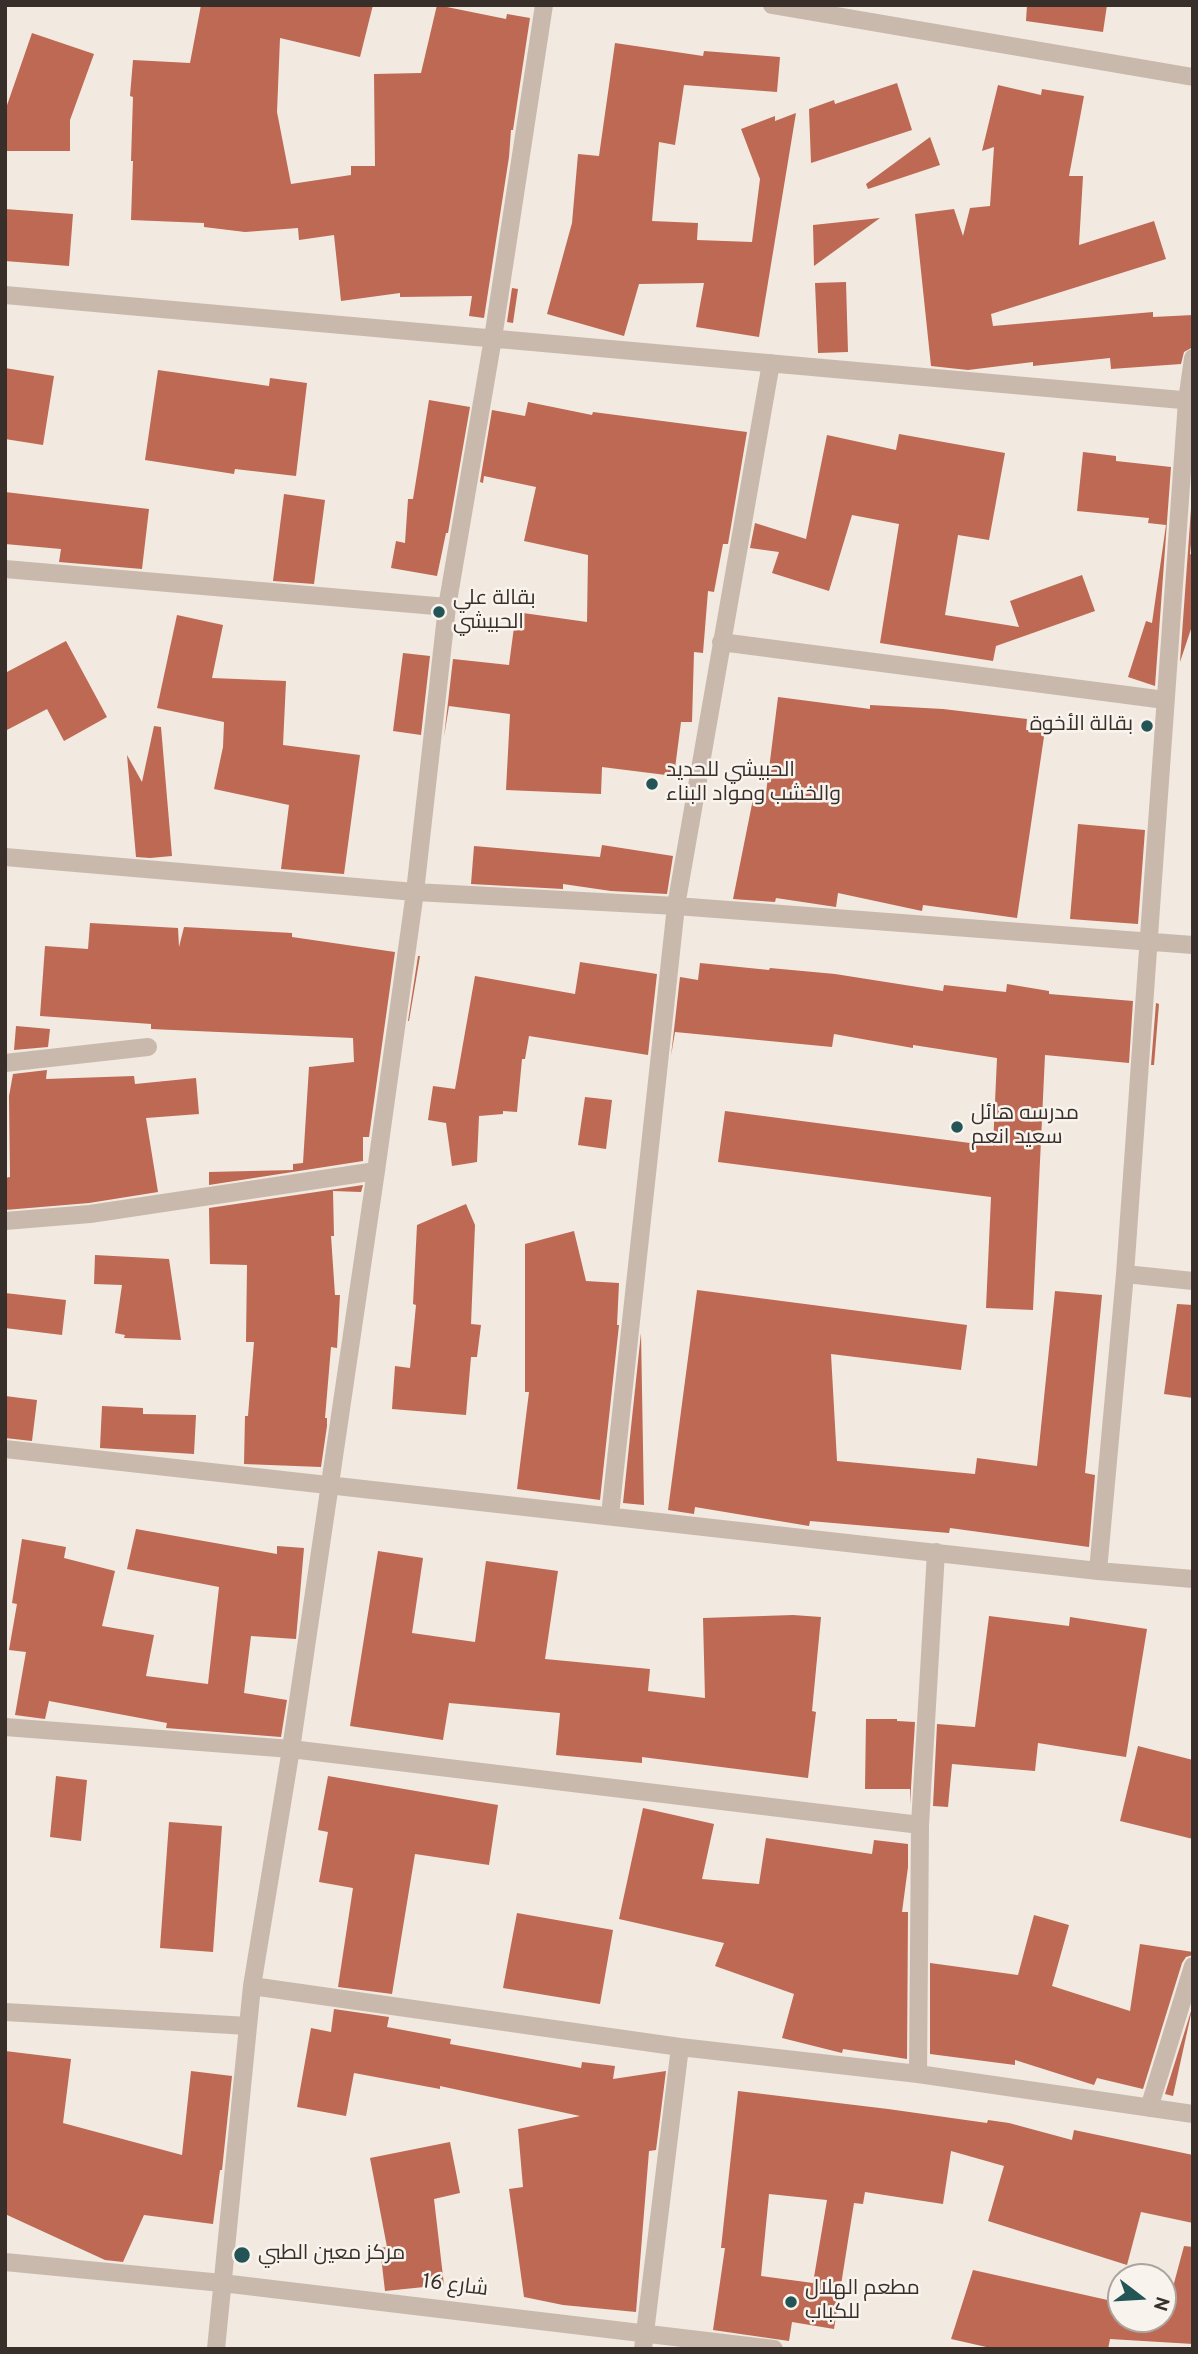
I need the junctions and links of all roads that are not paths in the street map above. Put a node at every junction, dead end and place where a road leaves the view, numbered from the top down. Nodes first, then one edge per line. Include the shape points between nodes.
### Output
1 (544, 5) edge
2 (772, 5) edge
3 (1193, 78) edge
4 (5, 295) edge
5 (493, 338) junction
6 (1193, 358) edge
7 (771, 363) junction
8 (1190, 401) edge
9 (5, 569) edge
10 (447, 607) junction
11 (721, 642) junction
12 (1165, 700) junction
13 (5, 856) edge
14 (415, 892) junction
15 (676, 906) junction
16 (1150, 942) junction
17 (1193, 945) edge
18 (148, 1047) dead end
19 (5, 1063) edge
20 (376, 1171) junction
21 (5, 1221) edge
22 (1125, 1274) junction
23 (1193, 1281) edge
24 (5, 1449) edge
25 (331, 1485) junction
26 (610, 1515) junction
27 (936, 1552) junction
28 (1098, 1571) junction
29 (1193, 1579) edge
30 (5, 1727) edge
31 (291, 1749) junction
32 (920, 1825) junction
33 (1193, 1966) edge
34 (252, 1986) junction
35 (5, 2012) edge
36 (248, 2026) junction
37 (680, 2047) junction
38 (918, 2074) junction
39 (1149, 2108) junction
40 (1193, 2113) edge
41 (5, 2262) edge
42 (222, 2283) junction
43 (644, 2341) edge
44 (216, 2349) edge
45 (774, 2349) edge

1 - 5 street
2 - 3 street
4 - 5 street
5 - 7 street
5 - 10 street
6 - 8 street
7 - 8 street
7 - 11 street
8 - 12 street
9 - 10 street
10 - 14 street
11 - 12 street
11 - 15 street
12 - 16 street
13 - 14 street
14 - 15 street
14 - 20 street
15 - 16 street
15 - 26 street
16 - 17 street
16 - 22 street
18 - 19 street
20 - 21 street via 90,1214
20 - 25 street
22 - 23 street
22 - 28 street
24 - 25 street
25 - 26 street
25 - 31 street
26 - 27 street
27 - 28 street
27 - 32 street
28 - 29 street
30 - 31 street
31 - 32 street
31 - 34 street
32 - 38 street
33 - 39 street
34 - 36 street
34 - 37 street
35 - 36 street
36 - 42 street
37 - 38 street
37 - 43 street
38 - 39 street
39 - 40 street
41 - 42 street, شارع 16
42 - 43 street, شارع 16
42 - 44 street
43 - 45 street, شارع 16

